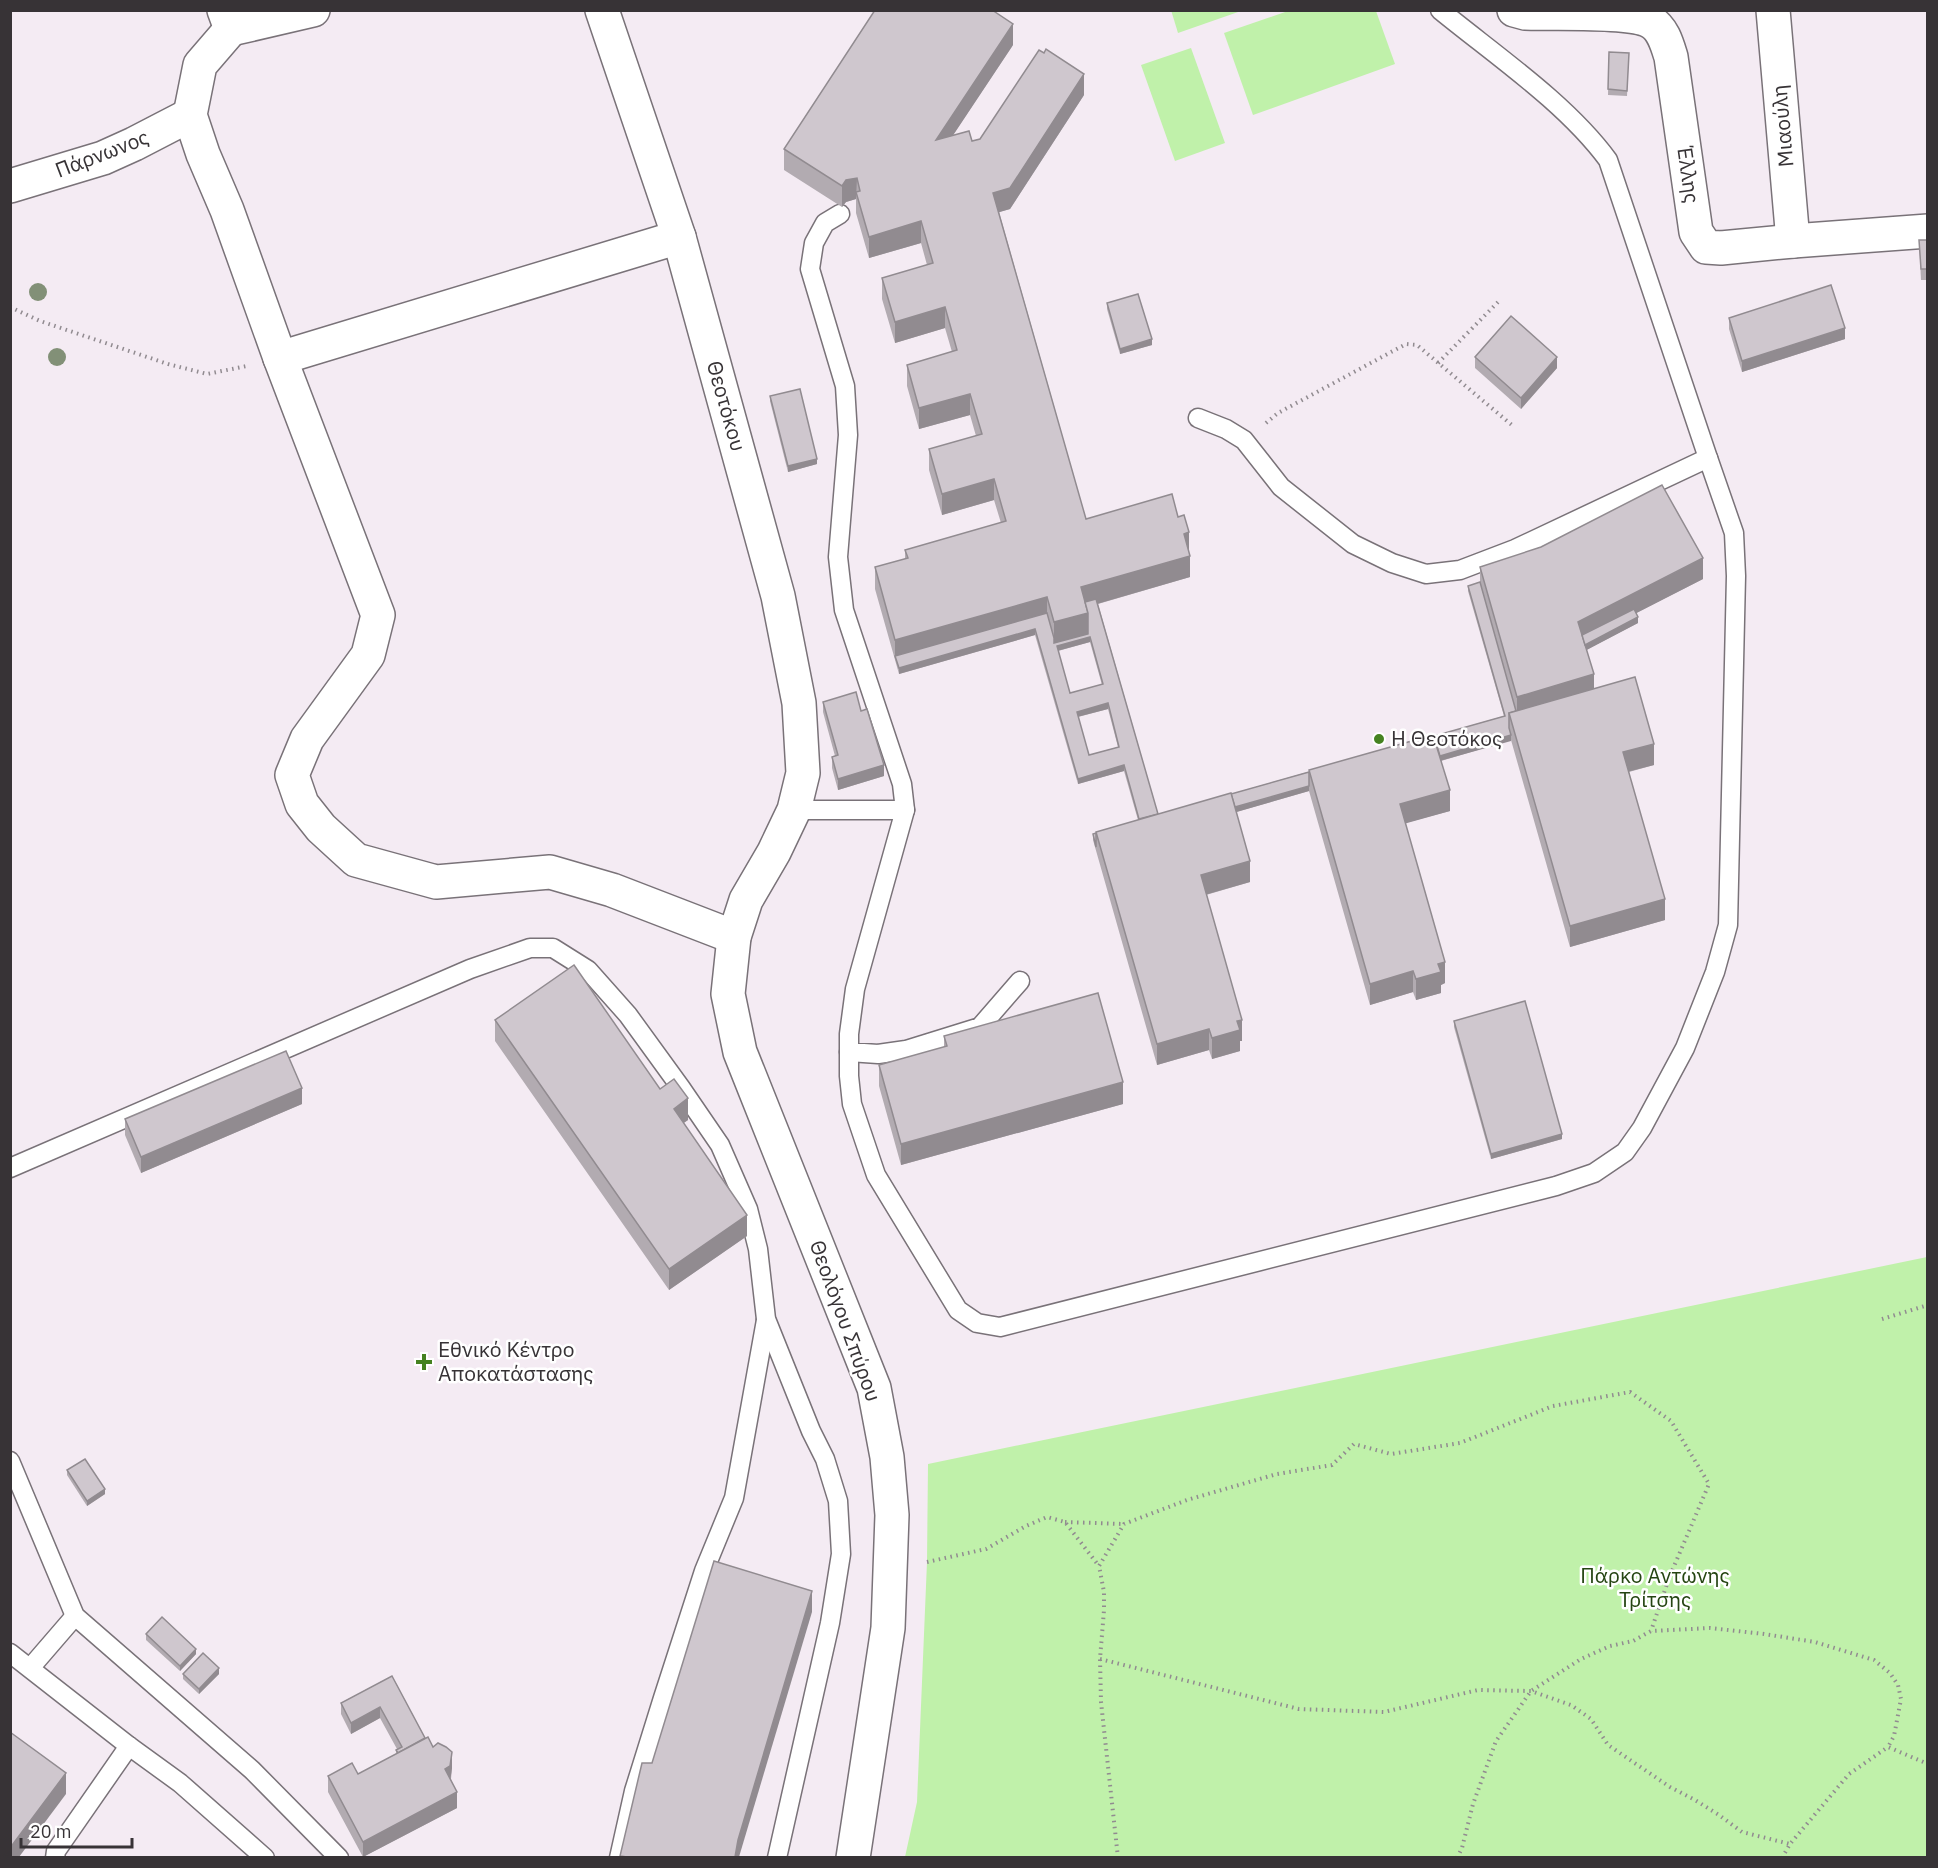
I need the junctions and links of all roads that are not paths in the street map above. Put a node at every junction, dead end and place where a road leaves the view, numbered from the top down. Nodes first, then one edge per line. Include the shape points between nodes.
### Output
1 (313, 10) edge
2 (602, 10) edge
3 (1440, 10) edge
4 (1514, 10) edge
5 (1773, 10) edge
6 (227, 20) edge
7 (190, 115) junction
8 (10, 186) edge
9 (840, 214) edge
10 (1928, 231) edge
11 (679, 237) junction
12 (1793, 241) junction
13 (280, 358) junction
14 (1198, 418) dead end
15 (1708, 458) junction
16 (794, 810) junction
17 (905, 810) junction
18 (734, 937) junction
19 (1020, 981) dead end
20 (849, 1052) junction
21 (11, 1169) edge
22 (766, 1319) junction
23 (10, 1461) edge
24 (75, 1616) junction
25 (10, 1653) edge
26 (30, 1667) junction
27 (129, 1746) junction
28 (55, 1857) edge
29 (265, 1857) edge
30 (339, 1857) edge
31 (619, 1857) edge
32 (777, 1857) edge
33 (853, 1857) edge

1 - 6 street
2 - 11 street, Θεοτόκου
3 - 15 lane via 1560,108 1593,139 1608,160
4 - 12 street, Έλλης via 1632,15 1651,22 1666,38 1671,57 1696,232 1706,247
5 - 12 street, Μιαούλη
6 - 7 street via 200,65
7 - 8 street, Πάρνωνος via 102,158
7 - 13 street
9 - 17 lane via 825,223 814,243 810,269 845,386 848,435 838,556 842,599 902,784
10 - 12 street, Έλλης
11 - 13 street
11 - 16 street, Θεοτόκου via 778,596 799,703 803,773
13 - 18 street via 378,615 368,655 306,739 292,775 302,804 356,860 436,882 550,872 612,890
14 - 15 lane via 1244,440 1281,487 1353,544 1426,574 1460,570 1515,549
15 - 20 lane via 1734,534 1736,576 1728,925 1715,972 1685,1048 1625,1152 1594,1173 1556,1186 1000,1327 977,1323 958,1310 876,1175 852,1104
16 - 17 lane
16 - 18 street, Θεολόγου Σπύρου via 747,900
17 - 20 lane via 855,989
18 - 33 street, Θεολόγου Σπύρου via 728,994 740,1052 874,1388 887,1457 892,1515 888,1628
19 - 20 lane via 980,1027 906,1050 878,1054
21 - 22 lane via 470,969 530,948 553,948 588,970 628,1015 720,1145 748,1209 758,1249
22 - 31 lane via 734,1498 704,1571 663,1698 634,1791
22 - 32 lane via 825,1460 838,1501 841,1554 830,1623
23 - 24 lane
24 - 26 lane
24 - 30 lane via 252,1770
25 - 26 lane
26 - 27 lane
27 - 28 lane
27 - 29 lane via 180,1783

